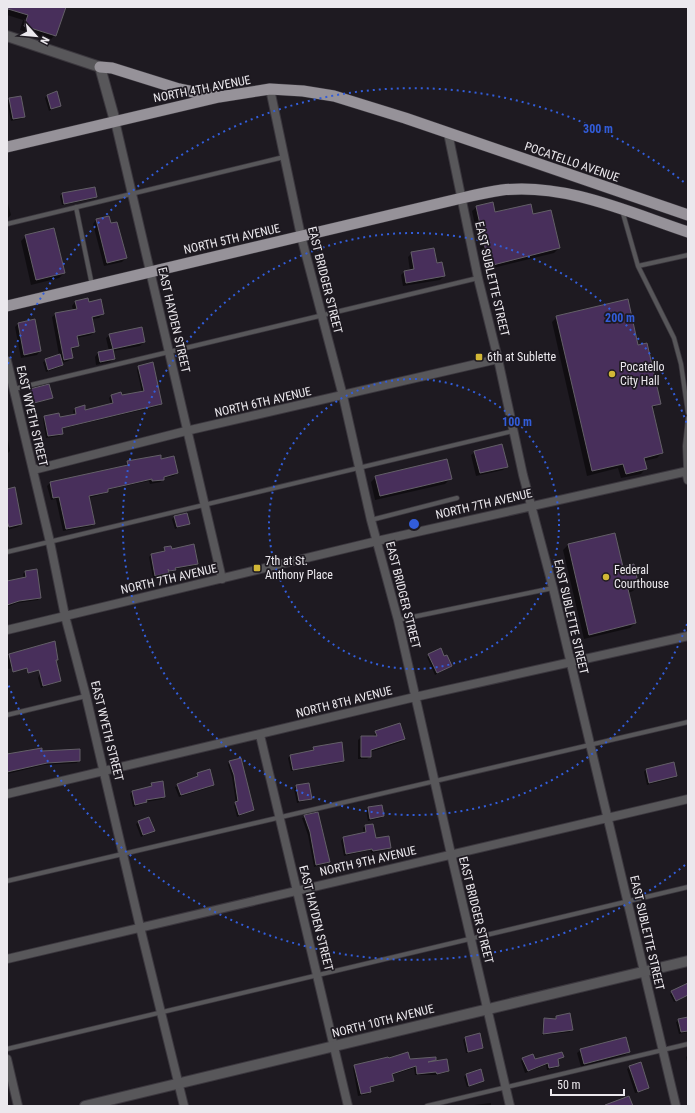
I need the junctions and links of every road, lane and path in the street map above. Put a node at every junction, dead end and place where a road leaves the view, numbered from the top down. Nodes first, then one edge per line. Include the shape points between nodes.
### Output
1 (7, 36) edge
2 (100, 67) junction
3 (270, 89) junction
4 (218, 97) junction
5 (115, 121) junction
6 (448, 133) junction
7 (7, 147) edge
8 (284, 157) junction
9 (132, 194) junction
10 (462, 198) junction
11 (76, 207) junction
12 (622, 210) junction
13 (688, 215) edge
14 (7, 224) edge
15 (688, 232) edge
16 (301, 236) junction
17 (688, 255) edge
18 (638, 266) junction
19 (150, 272) junction
20 (478, 278) junction
21 (92, 286) junction
22 (7, 306) edge
23 (322, 316) junction
24 (168, 352) junction
25 (498, 359) junction
26 (7, 361) edge
27 (14, 389) junction
28 (343, 396) junction
29 (688, 413) edge
30 (688, 418) edge
31 (186, 431) junction
32 (513, 431) junction
33 (686, 446) edge
34 (359, 468) junction
35 (33, 470) junction
36 (687, 471) edge
37 (688, 480) edge
38 (456, 498) dead end
39 (203, 505) junction
40 (531, 505) junction
41 (371, 520) junction
42 (377, 541) junction
43 (50, 542) junction
44 (7, 552) edge
45 (222, 579) junction
46 (553, 588) junction
47 (65, 616) junction
48 (398, 620) junction
49 (7, 630) edge
50 (688, 636) edge
51 (570, 662) junction
52 (86, 696) junction
53 (415, 697) junction
54 (7, 715) edge
55 (688, 722) edge
56 (260, 735) junction
57 (590, 745) junction
58 (104, 772) junction
59 (434, 781) junction
60 (7, 794) edge
61 (688, 798) edge
62 (280, 817) junction
63 (607, 817) junction
64 (124, 854) junction
65 (451, 854) junction
66 (7, 881) edge
67 (688, 887) edge
68 (296, 890) junction
69 (627, 902) junction
70 (140, 927) junction
71 (471, 939) junction
72 (7, 959) edge
73 (688, 961) edge
74 (644, 971) junction
75 (317, 975) junction
76 (488, 1009) junction
77 (162, 1012) junction
78 (688, 1044) edge
79 (334, 1046) junction
80 (7, 1049) edge
81 (662, 1050) junction
82 (7, 1059) edge
83 (178, 1084) junction
84 (506, 1087) junction
85 (18, 1106) edge
86 (85, 1106) edge
87 (184, 1106) edge
88 (348, 1106) edge
89 (427, 1106) edge
90 (510, 1106) edge
91 (676, 1106) edge

1 - 2 street
2 - 4 main road via 112,68 179,90
2 - 5 street, EAST HAYDEN STREET
3 - 4 main road, NORTH 4TH AVENUE
3 - 6 main road, NORTH 4TH AVENUE via 334,96
3 - 8 street, EAST BRIDGER STREET
4 - 5 main road, NORTH 4TH AVENUE
5 - 7 main road, NORTH 4TH AVENUE
5 - 9 street, EAST HAYDEN STREET
6 - 10 street, EAST SUBLETTE STREET
6 - 13 main road, POCATELLO AVENUE
8 - 9 lane
8 - 16 street, EAST BRIDGER STREET
9 - 11 lane
9 - 19 street, EAST HAYDEN STREET
10 - 12 main road via 502,190 540,190 592,199
10 - 16 main road, NORTH 5TH AVENUE
10 - 20 street, EAST SUBLETTE STREET
11 - 14 lane
11 - 21 lane
12 - 15 main road
12 - 18 lane
16 - 19 main road, NORTH 5TH AVENUE
16 - 23 street, EAST BRIDGER STREET
17 - 18 lane
18 - 29 lane via 674,338 681,364
19 - 21 main road, NORTH 5TH AVENUE
19 - 24 street, EAST HAYDEN STREET
20 - 23 lane
20 - 25 street, EAST SUBLETTE STREET
21 - 22 main road, NORTH 5TH AVENUE
23 - 24 lane
23 - 28 street, EAST BRIDGER STREET
24 - 27 lane
24 - 31 street, EAST HAYDEN STREET
25 - 28 street, NORTH 6TH AVENUE
25 - 32 street, EAST SUBLETTE STREET
26 - 27 street, EAST WYETH STREET
27 - 35 street, EAST WYETH STREET
28 - 31 street, NORTH 6TH AVENUE
28 - 34 street, EAST BRIDGER STREET
30 - 33 lane
31 - 35 street, NORTH 6TH AVENUE
31 - 39 street, EAST HAYDEN STREET
32 - 34 lane
32 - 40 street, EAST SUBLETTE STREET
33 - 36 lane
34 - 39 lane
34 - 41 street, EAST BRIDGER STREET
35 - 43 street, EAST WYETH STREET
36 - 37 street
36 - 40 street, NORTH 7TH AVENUE
38 - 41 lane
39 - 43 lane
39 - 45 street, EAST HAYDEN STREET
40 - 42 street, NORTH 7TH AVENUE
40 - 46 street, EAST SUBLETTE STREET
41 - 42 street, EAST BRIDGER STREET
42 - 45 street, NORTH 7TH AVENUE
42 - 48 street, EAST BRIDGER STREET
43 - 44 lane
43 - 47 street, EAST WYETH STREET
45 - 47 street, NORTH 7TH AVENUE
46 - 48 lane
46 - 51 street, EAST SUBLETTE STREET
47 - 49 street, NORTH 7TH AVENUE
47 - 52 street, EAST WYETH STREET
48 - 53 street, EAST BRIDGER STREET
50 - 51 street, NORTH 8TH AVENUE
51 - 53 street, NORTH 8TH AVENUE
51 - 57 street, EAST SUBLETTE STREET
52 - 54 lane
52 - 58 street, EAST WYETH STREET
53 - 56 street, NORTH 8TH AVENUE
53 - 59 street, EAST BRIDGER STREET
55 - 57 lane
56 - 58 street, NORTH 8TH AVENUE
56 - 62 street, EAST HAYDEN STREET
57 - 59 lane
57 - 63 street, EAST SUBLETTE STREET
58 - 60 street, NORTH 8TH AVENUE
58 - 64 street, EAST WYETH STREET
59 - 62 lane
59 - 65 street, EAST BRIDGER STREET
61 - 63 street, NORTH 9TH AVENUE
62 - 64 lane
62 - 68 street, EAST HAYDEN STREET
63 - 65 street, NORTH 9TH AVENUE
63 - 69 street, EAST SUBLETTE STREET
64 - 66 lane
64 - 70 street, EAST WYETH STREET
65 - 68 street, NORTH 9TH AVENUE
65 - 71 street, EAST BRIDGER STREET
67 - 69 lane
68 - 70 street, NORTH 9TH AVENUE
68 - 75 street, EAST HAYDEN STREET
69 - 71 lane
69 - 74 street, EAST SUBLETTE STREET
70 - 72 street, NORTH 9TH AVENUE
70 - 77 street, EAST WYETH STREET
71 - 75 lane
71 - 76 street, EAST BRIDGER STREET
73 - 74 street, NORTH 10TH AVENUE
74 - 76 street, NORTH 10TH AVENUE
74 - 81 street, EAST SUBLETTE STREET
75 - 77 lane
75 - 79 street, EAST HAYDEN STREET
76 - 79 street, NORTH 10TH AVENUE
76 - 84 street, EAST BRIDGER STREET
77 - 80 lane
77 - 83 street, EAST WYETH STREET
78 - 81 lane
79 - 83 street, NORTH 10TH AVENUE
79 - 88 street, EAST HAYDEN STREET
81 - 84 lane
81 - 91 street, EAST SUBLETTE STREET
82 - 85 street
83 - 86 street, NORTH 10TH AVENUE
83 - 87 street, EAST WYETH STREET
84 - 89 lane
84 - 90 street, EAST BRIDGER STREET

